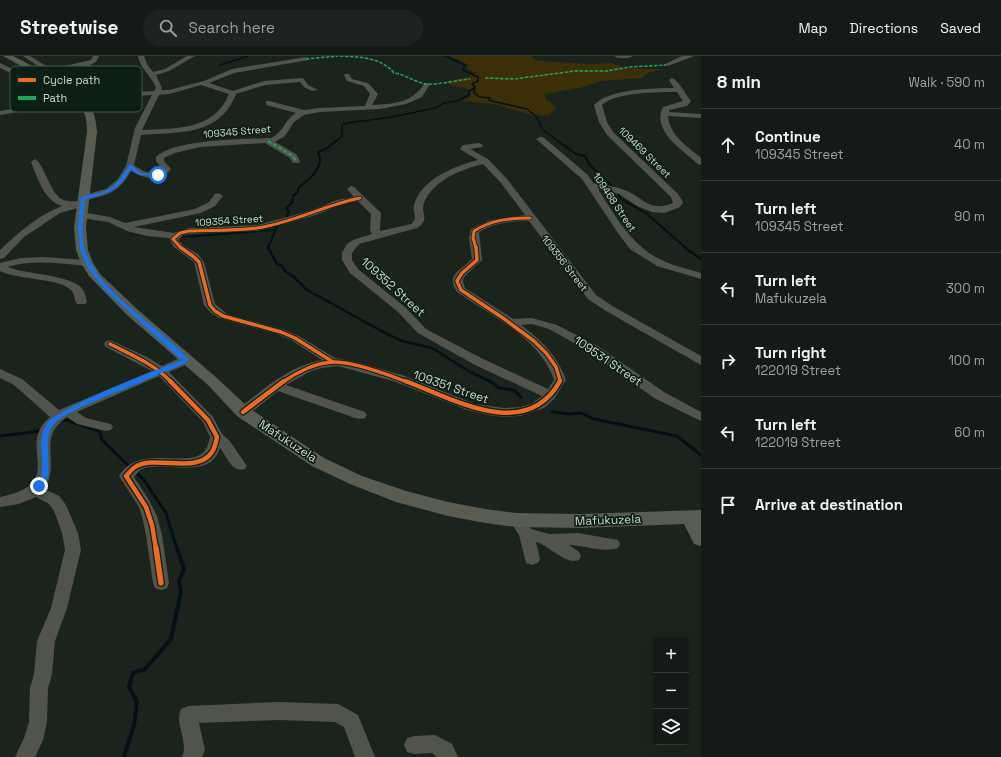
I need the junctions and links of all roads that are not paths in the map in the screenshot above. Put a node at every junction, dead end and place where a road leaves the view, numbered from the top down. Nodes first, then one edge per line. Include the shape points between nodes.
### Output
1 (7, 56) edge
2 (26, 56) edge
3 (96, 56) edge
4 (141, 56) edge
5 (192, 56) edge
6 (617, 56) edge
7 (630, 56) edge
8 (691, 56) edge
9 (306, 59) dead end
10 (0, 65) edge
11 (82, 65) junction
12 (666, 65) dead end
13 (26, 66) edge
14 (43, 66) edge
15 (76, 66) edge
16 (87, 66) edge
17 (10, 71) edge
18 (10, 72) edge
19 (2, 74) dead end
20 (151, 74) junction
21 (347, 75) dead end
22 (672, 80) dead end
23 (202, 83) junction
24 (427, 84) dead end
25 (314, 90) dead end
26 (680, 90) junction
27 (156, 93) junction
28 (233, 93) junction
29 (142, 94) edge
30 (270, 103) dead end
31 (368, 106) junction
32 (10, 111) edge
33 (90, 112) edge
34 (302, 112) junction
35 (0, 113) edge
36 (664, 114) junction
37 (701, 116) edge
38 (138, 133) junction
39 (540, 138) dead end
40 (268, 141) junction
41 (479, 145) dead end
42 (296, 161) dead end
43 (485, 161) junction
44 (35, 162) dead end
45 (701, 162) edge
46 (130, 166) junction
47 (591, 185) junction
48 (351, 190) dead end
49 (218, 196) dead end
50 (360, 198) junction
51 (82, 206) junction
52 (530, 218) junction
53 (124, 226) junction
54 (377, 235) junction
55 (175, 236) junction
56 (0, 256) edge
57 (87, 263) junction
58 (0, 267) edge
59 (701, 276) edge
60 (81, 302) dead end
61 (511, 323) junction
62 (110, 344) dead end
63 (186, 360) junction
64 (701, 361) edge
65 (333, 362) junction
66 (161, 371) junction
67 (0, 373) edge
68 (277, 386) junction
69 (550, 395) junction
70 (243, 412) junction
71 (62, 415) junction
72 (360, 415) dead end
73 (701, 417) edge
74 (106, 426) dead end
75 (217, 437) junction
76 (240, 466) dead end
77 (35, 490) junction
78 (0, 502) edge
79 (695, 517) edge
80 (522, 527) junction
81 (701, 539) edge
82 (549, 540) junction
83 (612, 544) dead end
84 (573, 556) dead end
85 (532, 559) dead end
86 (161, 583) dead end
87 (414, 745) dead end
88 (25, 757) edge
89 (192, 757) edge
90 (365, 757) edge
91 (448, 757) edge

1 - 13 main road, Mafukuzela
2 - 14 street
3 - 11 street via 94,61
4 - 20 street via 141,61
5 - 20 street via 167,70
6 - 7 street
8 - 12 street via 685,56
9 - 23 street via 241,69
10 - 17 street
11 - 15 street
11 - 16 street
18 - 19 street
20 - 27 street via 158,84
21 - 31 street via 349,80 366,84 374,94
22 - 26 street
23 - 27 street
23 - 28 street
24 - 31 street via 420,95 409,101
25 - 28 street via 306,86 302,80 294,80 264,83
26 - 36 street via 686,102 666,109
26 - 47 street, 109469 Street via 658,90 617,96 602,100 598,105 608,130 675,196 677,205 664,210 652,209 622,192
27 - 29 street
27 - 38 street
28 - 38 street via 229,103 214,120 186,129
30 - 34 street
31 - 34 street
32 - 35 street
33 - 51 main road, Mafukuzela via 92,127
34 - 40 street, 109345 Street via 293,117 280,136
36 - 37 street
36 - 45 street via 670,135
38 - 46 street
39 - 47 street, 109468 Street via 577,169
40 - 42 street via 293,156
40 - 46 street, 109345 Street via 217,143 172,151 160,157 167,170 158,175 140,174
41 - 43 street, 109356 Street via 464,149
43 - 52 street, 109356 Street via 504,181
43 - 54 street, 109352 Street via 465,167 432,185 420,203 421,218 418,224
44 - 51 street via 45,184 58,201
46 - 51 street via 122,181
47 - 59 street, 109468 Street via 621,232 638,250 661,264
48 - 50 street
49 - 53 street via 212,204 198,210
50 - 54 street via 376,213 374,230
50 - 55 street, 109354 Street via 257,228 189,231
51 - 53 street
51 - 56 street via 68,206 57,211 21,235
51 - 57 main road, Mafukuzela via 82,250
52 - 61 street, 109351 Street via 502,221 474,231 477,260 459,275 457,281 461,290
52 - 64 street, 109356 Street via 592,297
53 - 55 street via 147,233
54 - 69 street, 109352 Street via 351,246 347,260 354,271 402,310 422,331 479,362
55 - 65 street via 174,242 198,260 210,305 214,311 223,316 281,332
57 - 58 street via 35,260
57 - 63 main road, Mafukuzela via 106,288
58 - 60 street via 7,271 70,284 78,290
61 - 69 street, 109351 Street via 531,339 551,360 559,373 560,380
61 - 73 street, 109531 Street via 532,320 553,327 594,349 659,394
62 - 66 street
63 - 66 street
63 - 70 main road, Mafukuzela
65 - 68 street, 109351 Street via 300,370
65 - 69 street, 109351 Street via 388,375 490,411 518,412 537,407
66 - 71 street
66 - 75 street via 208,420
67 - 71 street via 18,382 45,407
68 - 70 street, 109351 Street
68 - 72 street
70 - 80 main road, Mafukuzela via 318,462 363,483 402,497
71 - 74 street
71 - 77 street via 50,424 45,434 44,479
75 - 76 street
75 - 86 street via 212,452 204,460 184,464 136,465 126,476 146,507
77 - 78 street via 20,498
77 - 88 street via 54,500 61,509 73,550 59,608 46,641 39,688 38,722
79 - 80 main road, Mafukuzela via 581,521
79 - 81 main road
80 - 82 street
80 - 85 street
82 - 83 street via 578,538
82 - 84 street
87 - 91 street via 436,744
89 - 90 street via 195,750 188,715 279,711 338,713 351,721

